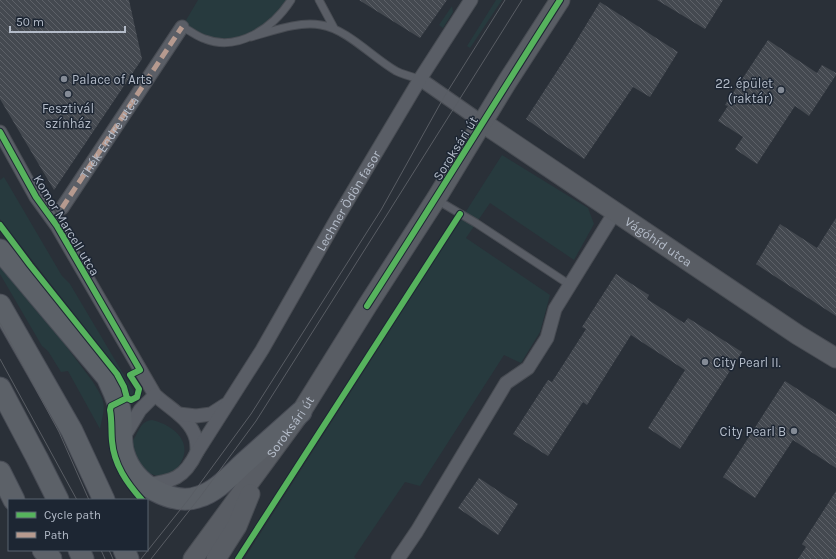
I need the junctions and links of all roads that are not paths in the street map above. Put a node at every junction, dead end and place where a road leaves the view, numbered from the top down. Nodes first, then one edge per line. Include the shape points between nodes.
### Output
1 (290, 0) edge
2 (319, 0) edge
3 (471, 0) edge
4 (560, 0) edge
5 (184, 28) joint
6 (334, 28) junction
7 (251, 37) junction
8 (420, 79) junction
9 (483, 123) junction
10 (0, 132) edge
11 (436, 199) junction
12 (62, 208) dead end
13 (615, 212) junction
14 (0, 250) edge
15 (570, 285) junction
16 (0, 305) edge
17 (836, 358) edge
18 (0, 388) edge
19 (155, 395) junction
20 (229, 403) junction
21 (301, 412) junction
22 (179, 414) junction
23 (122, 441) junction
24 (197, 452) junction
25 (262, 467) junction
26 (0, 472) edge
27 (145, 485) junction
28 (14, 499) edge
29 (58, 499) edge
30 (104, 499) edge
31 (44, 551) edge
32 (51, 559) edge
33 (193, 559) edge
34 (216, 559) edge
35 (398, 559) edge

1 - 7 lane via 280,14
2 - 6 lane
3 - 8 street, Lechner Ödön fasor
4 - 9 main road, Soroksári út
5 - 7 lane via 205,40 220,43
5 - 12 street, Thék Endre utca
6 - 7 lane via 320,24 303,25
6 - 8 lane via 396,71
8 - 9 street
8 - 20 street, Lechner Ödön fasor
9 - 11 main road, Soroksári út
9 - 13 main road, Vágóhíd utca
10 - 19 street, Komor Marcell utca
11 - 15 lane
11 - 21 main road, Soroksári út
13 - 15 street
13 - 17 main road, Vágóhíd utca
14 - 23 main road via 107,378 119,402
15 - 35 street via 555,309 547,338 528,368 506,383
16 - 30 main road via 72,431
18 - 29 main road
19 - 22 street, Komor Marcell utca
19 - 23 street via 140,410
20 - 22 street, Lechner Ödön fasor via 211,414
20 - 24 street, Lechner Ödön fasor
21 - 25 main road, Soroksári út
21 - 27 main road via 218,486 200,497 188,500 175,498
22 - 24 street, Komor Marcell utca via 191,427 196,439
23 - 27 main road via 124,454 131,468
24 - 27 street, Lechner Ödön fasor via 181,475 167,482
25 - 33 main road, Soroksári út
25 - 34 main road, Soroksári út via 237,526
26 - 28 main road
31 - 32 main road

